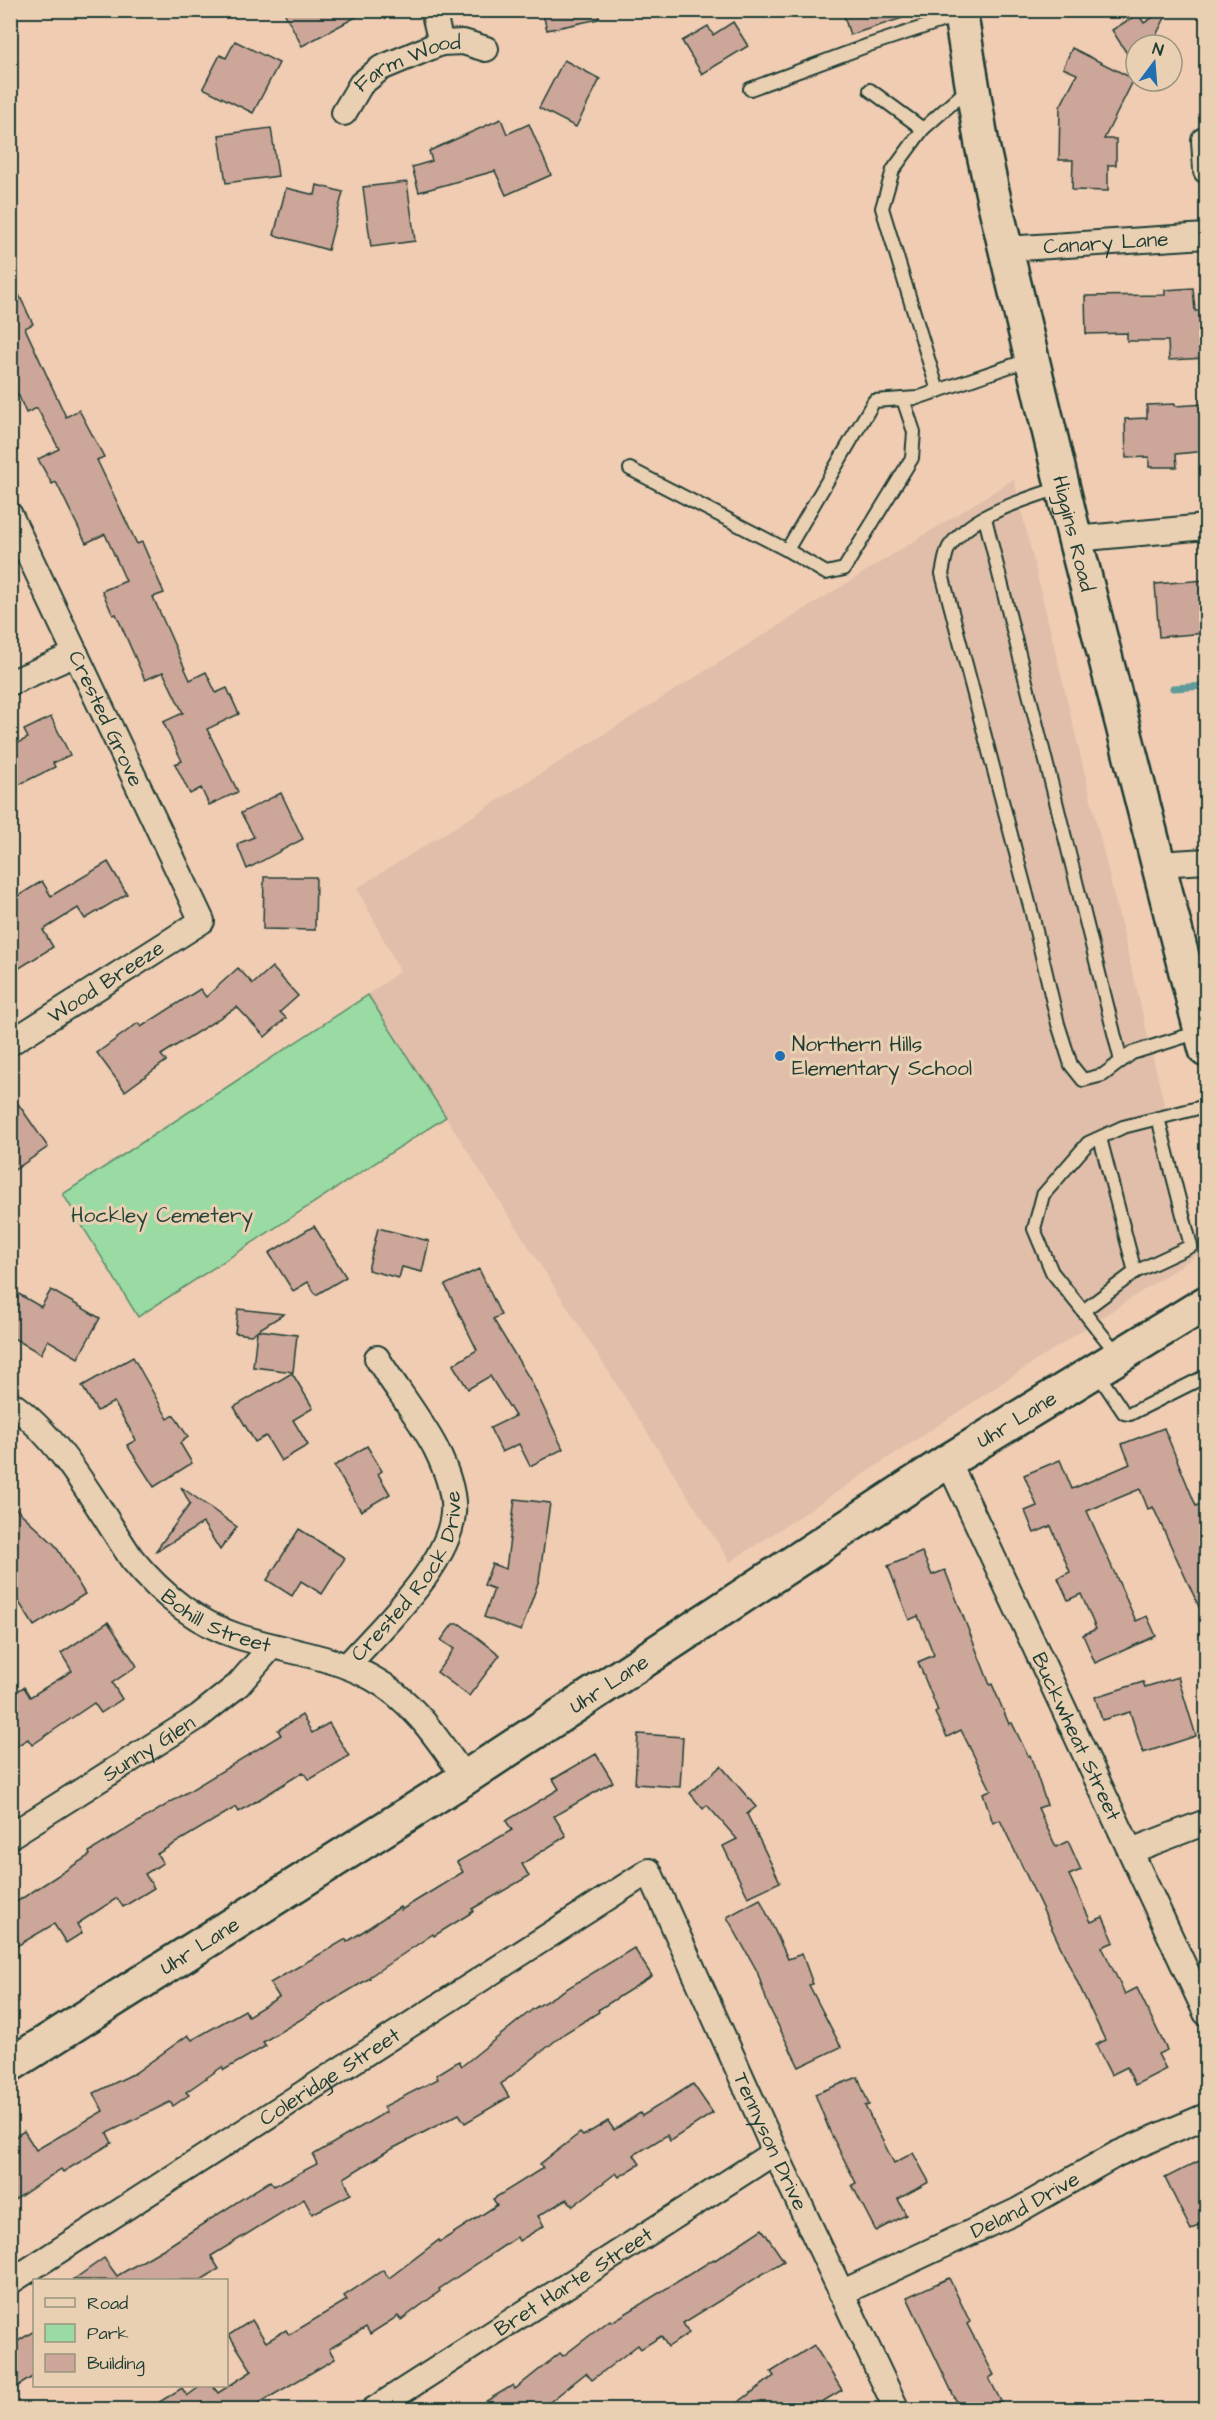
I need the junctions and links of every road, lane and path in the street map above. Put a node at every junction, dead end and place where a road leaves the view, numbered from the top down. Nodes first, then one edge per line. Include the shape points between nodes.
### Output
1 (433, 10) edge
2 (961, 13) edge
3 (441, 43) junction
4 (486, 49) dead end
5 (972, 85) junction
6 (750, 89) dead end
7 (870, 90) dead end
8 (344, 113) dead end
9 (923, 129) junction
10 (1204, 140) dead end
11 (1206, 171) edge
12 (1206, 236) edge
13 (1006, 249) junction
14 (1032, 359) junction
15 (938, 391) junction
16 (903, 399) junction
17 (630, 469) dead end
18 (1062, 487) junction
19 (10, 515) edge
20 (986, 518) junction
21 (1206, 527) edge
22 (1075, 539) junction
23 (787, 550) junction
24 (76, 654) junction
25 (10, 683) edge
26 (1206, 861) edge
27 (1158, 864) junction
28 (202, 921) joint
29 (1204, 1041) edge
30 (10, 1043) edge
31 (1121, 1061) junction
32 (1206, 1106) edge
33 (1158, 1118) junction
34 (1100, 1138) junction
35 (1135, 1272) junction
36 (1206, 1303) edge
37 (1083, 1311) junction
38 (376, 1358) dead end
39 (1107, 1364) junction
40 (1206, 1376) edge
41 (10, 1403) edge
42 (948, 1461) junction
43 (272, 1646) junction
44 (346, 1665) junction
45 (465, 1778) junction
46 (1206, 1822) edge
47 (10, 1836) edge
48 (1131, 1851) junction
49 (649, 1871) joint
50 (1206, 2013) edge
51 (10, 2065) edge
52 (1206, 2116) edge
53 (775, 2152) junction
54 (10, 2282) edge
55 (841, 2293) junction
56 (373, 2409) edge
57 (897, 2409) edge

1 - 3 street
2 - 5 street, Higgins Road
2 - 6 lane
3 - 4 street, Farm Wood via 463,42
3 - 8 street, Farm Wood via 381,68 361,84
5 - 9 lane
5 - 13 street, Higgins Road
7 - 9 lane
9 - 15 lane via 894,170 882,208
10 - 11 street
12 - 13 street, Canary Lane
13 - 14 street, Higgins Road
14 - 15 lane
14 - 18 street, Higgins Road
15 - 16 lane
16 - 23 lane via 874,400
16 - 23 lane via 914,432 912,458 844,568 826,573
17 - 23 lane
18 - 20 lane
18 - 22 street, Higgins Road
19 - 24 street, Crested Grove
20 - 31 lane
20 - 31 lane via 968,528 948,548 942,574 1071,1065 1083,1080 1103,1075
21 - 22 street
22 - 27 street, Higgins Road
24 - 25 street
24 - 28 street, Crested Grove
26 - 27 street
27 - 29 street, Higgins Road
28 - 30 street, Wood Breeze
29 - 31 lane via 1132,1053
32 - 33 lane
33 - 34 lane via 1123,1126
33 - 35 lane via 1191,1246
34 - 35 lane
34 - 37 lane via 1088,1143 1043,1195 1034,1229 1052,1272
35 - 37 lane
36 - 39 street, Uhr Lane
37 - 39 lane
38 - 44 street, Crested Rock Drive via 435,1447 451,1489 454,1512 435,1564
39 - 40 lane via 1124,1413 1130,1414
39 - 42 street, Uhr Lane
41 - 43 street, Bohill Street via 38,1425 56,1446 146,1576 196,1617 236,1636
42 - 45 street, Uhr Lane
42 - 48 street, Buckwheat Street
43 - 44 street, Bohill Street
43 - 47 street, Sunny Glen via 238,1685 198,1717
44 - 45 street, Bohill Street via 375,1679 412,1708
45 - 51 street, Uhr Lane
46 - 48 street
48 - 50 street, Buckwheat Street
49 - 53 street, Tennyson Drive
49 - 54 street, Coleridge Street
52 - 55 street, Deland Drive via 1117,2154 1017,2211
53 - 55 street, Tennyson Drive
53 - 56 street, Bret Harte Street
55 - 57 street, Tennyson Drive

